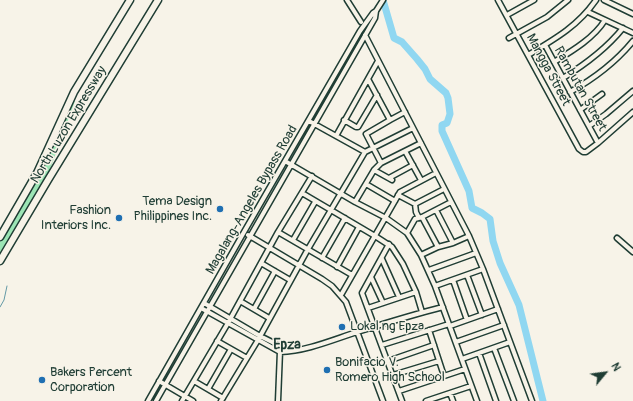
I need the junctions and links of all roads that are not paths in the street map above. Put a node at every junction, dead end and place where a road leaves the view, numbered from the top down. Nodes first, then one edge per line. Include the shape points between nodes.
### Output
1 (130, 0) edge
2 (158, 0) edge
3 (347, 0) edge
4 (382, 0) edge
5 (498, 0) edge
6 (534, 0) edge
7 (568, 0) edge
8 (596, 0) edge
9 (604, 0) edge
10 (377, 10) junction
11 (588, 12) junction
12 (633, 14) edge
13 (507, 15) junction
14 (605, 20) junction
15 (361, 22) dead end
16 (623, 28) junction
17 (360, 32) junction
18 (633, 33) edge
19 (517, 34) junction
20 (365, 35) junction
21 (509, 38) dead end
22 (633, 41) edge
23 (545, 45) junction
24 (528, 55) junction
25 (378, 62) junction
26 (554, 62) junction
27 (563, 78) junction
28 (368, 79) junction
29 (633, 91) edge
30 (570, 92) junction
31 (602, 94) dead end
32 (377, 95) junction
33 (580, 110) junction
34 (404, 112) junction
35 (633, 112) edge
36 (344, 120) junction
37 (390, 120) junction
38 (309, 121) junction
39 (315, 124) junction
40 (589, 126) junction
41 (413, 128) junction
42 (336, 136) junction
43 (421, 143) junction
44 (598, 143) junction
45 (373, 148) junction
46 (406, 151) junction
47 (365, 152) junction
48 (285, 161) junction
49 (381, 163) junction
50 (292, 164) junction
51 (413, 165) junction
52 (374, 170) junction
53 (436, 173) junction
54 (312, 176) junction
55 (421, 180) junction
56 (366, 184) junction
57 (444, 188) junction
58 (302, 193) junction
59 (341, 194) junction
60 (398, 195) junction
61 (395, 201) junction
62 (315, 202) junction
63 (356, 202) junction
64 (451, 202) junction
65 (415, 204) junction
66 (331, 210) junction
67 (436, 210) junction
68 (344, 218) junction
69 (386, 218) junction
70 (420, 218) junction
71 (359, 227) junction
72 (244, 232) junction
73 (278, 232) junction
74 (407, 232) junction
75 (250, 236) junction
76 (375, 236) junction
77 (469, 236) junction
78 (0, 237) edge
79 (617, 238) dead end
80 (293, 240) junction
81 (453, 243) junction
82 (389, 244) junction
83 (438, 247) junction
84 (270, 248) junction
85 (308, 249) junction
86 (633, 252) edge
87 (476, 253) junction
88 (421, 255) junction
89 (322, 258) junction
90 (382, 259) junction
91 (0, 261) edge
92 (261, 263) junction
93 (299, 266) junction
94 (337, 267) junction
95 (483, 269) junction
96 (429, 270) junction
97 (275, 271) junction
98 (352, 275) junction
99 (468, 275) junction
100 (371, 277) junction
101 (290, 280) junction
102 (453, 280) junction
103 (435, 286) junction
104 (416, 292) junction
105 (341, 295) junction
106 (400, 297) junction
107 (240, 301) junction
108 (204, 303) junction
109 (383, 303) junction
110 (211, 307) junction
111 (444, 307) junction
112 (201, 308) junction
113 (368, 308) junction
114 (254, 309) junction
115 (498, 309) junction
116 (208, 312) junction
117 (422, 312) junction
118 (482, 315) junction
119 (269, 318) junction
120 (467, 320) junction
121 (229, 321) junction
122 (449, 325) junction
123 (504, 325) junction
124 (375, 326) junction
125 (429, 330) junction
126 (357, 332) junction
127 (259, 338) junction
128 (217, 341) junction
129 (456, 342) junction
130 (510, 342) junction
131 (382, 345) junction
132 (434, 345) junction
133 (282, 347) junction
134 (494, 348) junction
135 (231, 349) junction
136 (280, 352) junction
137 (287, 352) junction
138 (479, 353) junction
139 (247, 358) junction
140 (462, 359) junction
141 (388, 361) junction
142 (440, 361) junction
143 (465, 369) junction
144 (393, 375) junction
145 (444, 376) junction
146 (159, 381) junction
147 (194, 381) junction
148 (166, 385) junction
149 (471, 386) junction
150 (208, 389) junction
151 (399, 391) junction
152 (450, 393) junction
153 (184, 396) junction
154 (222, 399) edge
155 (148, 401) edge
156 (156, 401) edge
157 (182, 401) edge
158 (193, 401) edge
159 (278, 401) edge
160 (383, 401) edge
161 (402, 401) edge
162 (426, 401) edge
163 (453, 401) edge
164 (477, 401) edge
165 (496, 401) edge
166 (514, 401) edge
167 (532, 401) edge

1 - 78 highway, North Luzon Expressway via 74,92 37,173
2 - 91 highway, North Luzon Expressway
3 - 15 street
4 - 10 street, Magalang-Angeles Bypass Road
5 - 13 street, Mangga Street
6 - 13 street
7 - 19 street via 548,17
8 - 11 street
9 - 12 street
10 - 17 street, Magalang-Angeles Bypass Road via 372,13
10 - 20 street, Magalang-Angeles Bypass Road
11 - 14 street
11 - 23 street via 568,30
13 - 19 street, Mangga Street
14 - 16 street
14 - 26 street via 582,43
16 - 18 street
16 - 27 street via 596,56
17 - 20 street
17 - 38 street, Magalang-Angeles Bypass Road
19 - 21 street
19 - 24 street, Mangga Street
20 - 25 street
20 - 39 street, Magalang-Angeles Bypass Road
22 - 30 street via 607,69
23 - 24 street
23 - 26 street, Rambutan Street
24 - 44 street, Mangga Street via 579,149 586,152
25 - 28 street
25 - 34 street
26 - 27 street, Rambutan Street
27 - 30 street, Rambutan Street
28 - 32 street
28 - 36 street
29 - 40 street
30 - 33 street, Rambutan Street
31 - 33 street
32 - 36 street via 358,127
32 - 37 street
33 - 40 street, Rambutan Street
34 - 37 street
34 - 41 street
35 - 44 street
36 - 42 street
37 - 45 street via 366,134
38 - 39 street
38 - 48 street, Magalang-Angeles Bypass Road
39 - 42 street
39 - 50 street, Magalang-Angeles Bypass Road
40 - 44 street, Rambutan Street
41 - 43 street
41 - 45 street
42 - 47 street
43 - 46 street
43 - 53 street
45 - 47 street
45 - 49 street
46 - 49 street
46 - 51 street
47 - 59 street
48 - 50 street
48 - 72 street, Magalang-Angeles Bypass Road
49 - 52 street
50 - 54 street
50 - 75 street, Magalang-Angeles Bypass Road
51 - 52 street via 390,179
51 - 55 street
52 - 56 street
53 - 55 street
53 - 57 street
54 - 58 street
54 - 59 street
55 - 60 street via 402,190
56 - 61 street
56 - 63 street
57 - 64 street
57 - 65 street
58 - 62 street
58 - 73 street
59 - 63 street
59 - 66 street
60 - 61 street
60 - 65 street
61 - 69 street
62 - 66 street
62 - 80 street
63 - 69 street
64 - 67 street
64 - 77 street
65 - 70 street
66 - 68 street
66 - 85 street
67 - 70 street
67 - 81 street
68 - 71 street
68 - 89 street
69 - 74 street
69 - 76 street
70 - 74 street via 414,220
70 - 83 street
71 - 76 street
71 - 94 street
72 - 75 street
72 - 108 street, Magalang-Angeles Bypass Road
73 - 80 street
73 - 84 street
74 - 88 street
75 - 84 street
75 - 110 street, Magalang-Angeles Bypass Road
76 - 82 street
76 - 98 street
77 - 81 street
77 - 87 street
79 - 86 street
80 - 85 street
81 - 83 street
82 - 90 street
82 - 104 street via 398,255
83 - 88 street
84 - 92 street
84 - 93 street
85 - 89 street
85 - 93 street
87 - 95 street
87 - 96 street
88 - 96 street
89 - 94 street
90 - 100 street
90 - 106 street
92 - 97 street
92 - 107 street
93 - 101 street
93 - 105 street via 322,279
94 - 98 street
95 - 99 street
95 - 115 street
96 - 103 street
97 - 101 street
97 - 114 street
98 - 105 street
99 - 102 street
99 - 118 street
100 - 109 street
100 - 113 street via 362,292
101 - 119 street
102 - 103 street
102 - 120 street
103 - 111 street
104 - 106 street
104 - 117 street
105 - 126 street
106 - 109 street
107 - 114 street
107 - 121 street
108 - 110 street
108 - 112 street, Magalang-Angeles Bypass Road
109 - 113 street
110 - 116 street, Magalang-Angeles Bypass Road
110 - 121 street
111 - 117 street
111 - 122 street
112 - 116 street
112 - 146 street, Magalang-Angeles Bypass Road
113 - 124 street
114 - 119 street
115 - 118 street
115 - 123 street
116 - 121 street
116 - 148 street, Magalang-Angeles Bypass Road
117 - 124 street
118 - 120 street
119 - 127 street
120 - 122 street
121 - 127 street
121 - 128 street
122 - 125 street
122 - 129 street
123 - 129 street
123 - 130 street
124 - 126 street
124 - 131 street
125 - 131 street
125 - 132 street
126 - 137 street via 316,346
126 - 160 street
127 - 133 street
127 - 136 street
127 - 139 street
128 - 135 street
128 - 147 street
129 - 140 street
130 - 134 street
130 - 167 street
131 - 141 street
132 - 141 street
132 - 142 street
133 - 136 street
133 - 137 street
134 - 138 street
134 - 166 street
135 - 139 street
135 - 150 street
136 - 137 street
136 - 159 street
138 - 140 street
138 - 165 street
139 - 154 street
140 - 143 street
141 - 144 street
142 - 144 street
142 - 145 street
143 - 145 street
143 - 149 street
144 - 151 street
145 - 151 street
146 - 148 street
146 - 155 street, Magalang-Angeles Bypass Road
147 - 150 street
147 - 153 street
148 - 153 street
148 - 156 street, Magalang-Angeles Bypass Road
149 - 152 street
149 - 164 street
150 - 154 street
151 - 161 street
152 - 162 street
152 - 163 street
153 - 157 street
153 - 158 street

